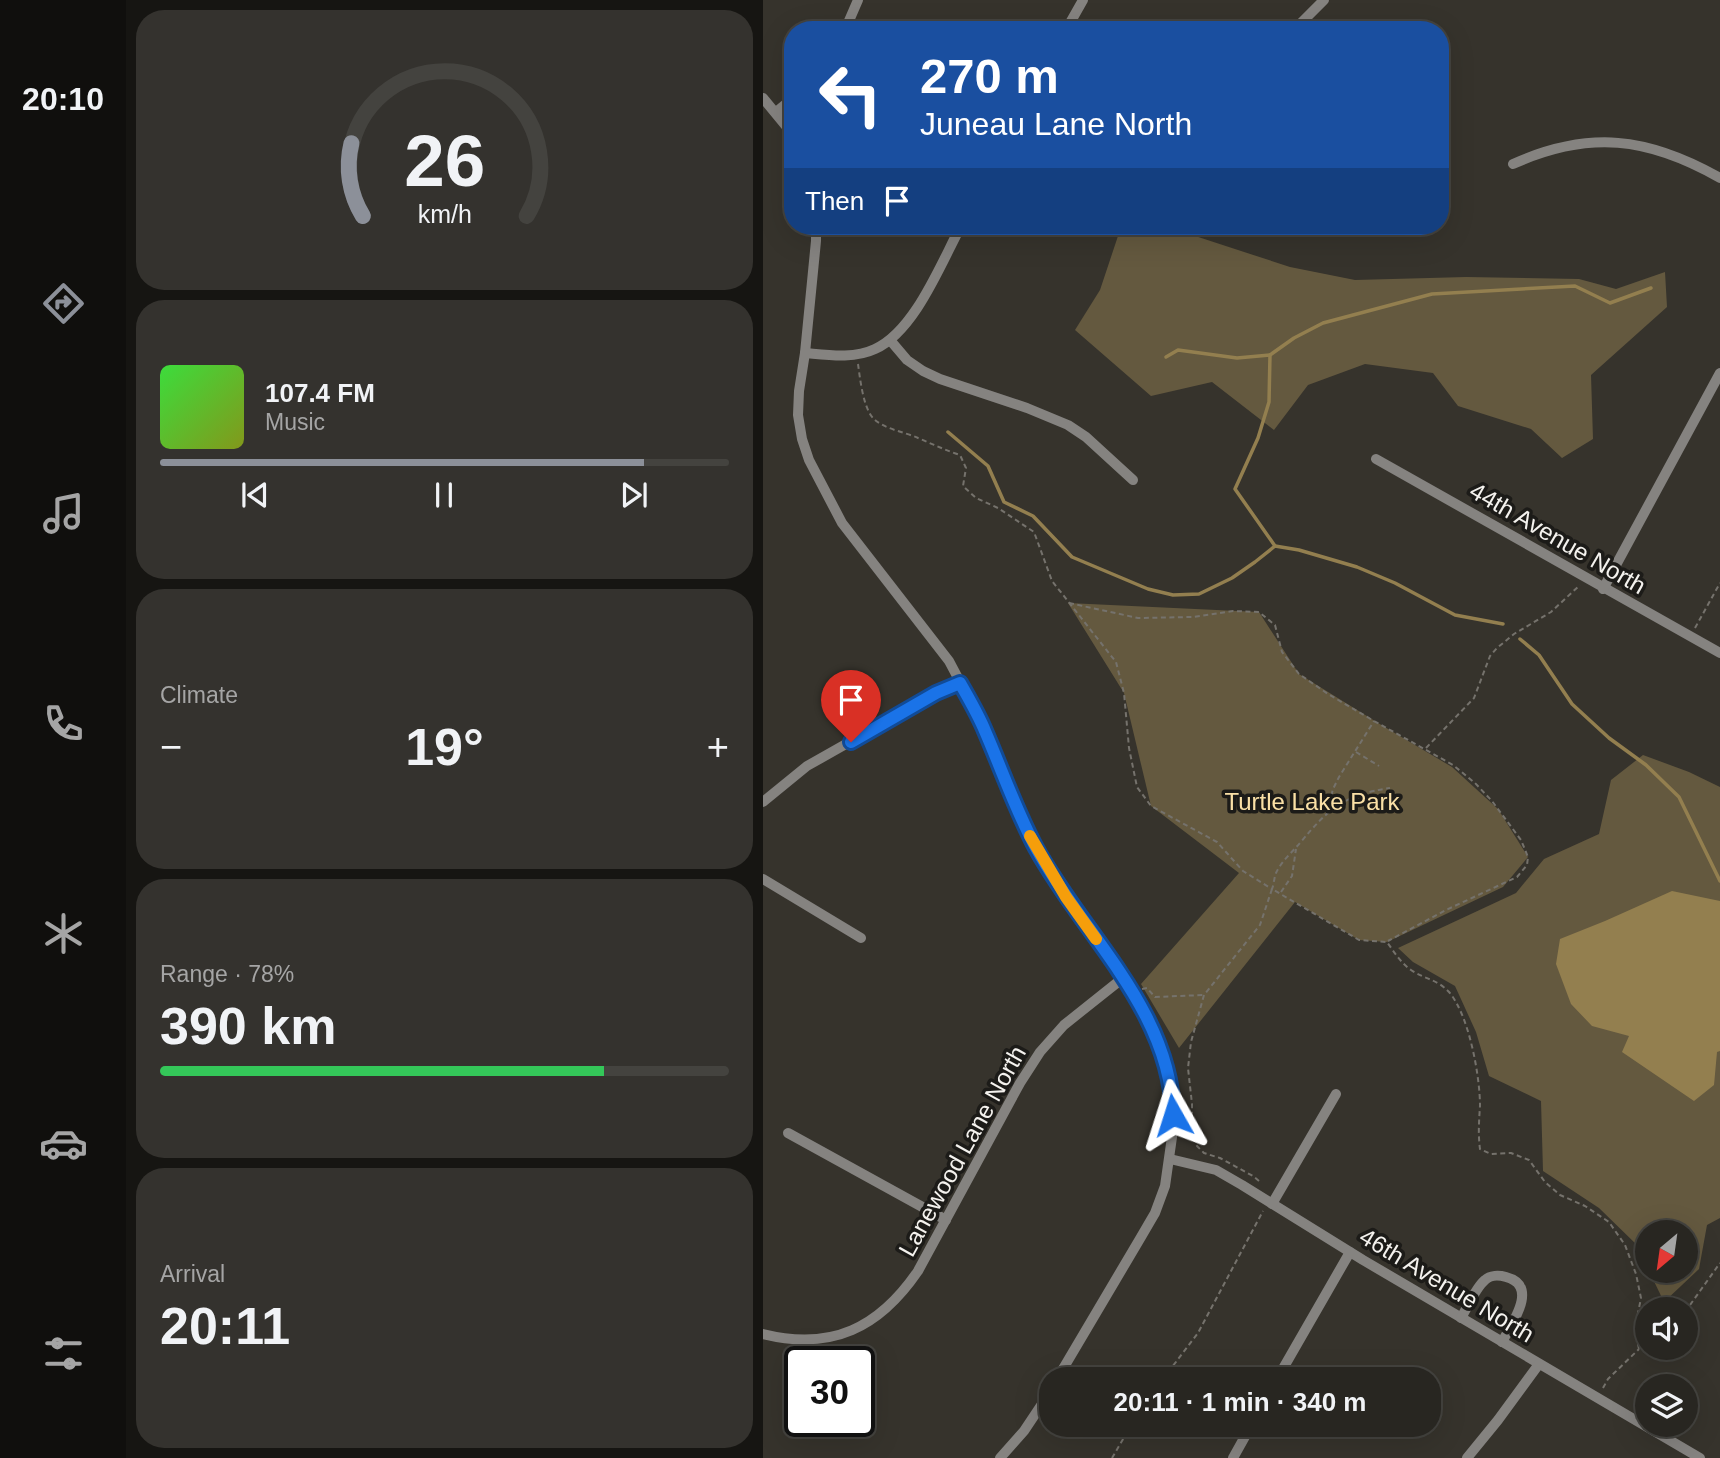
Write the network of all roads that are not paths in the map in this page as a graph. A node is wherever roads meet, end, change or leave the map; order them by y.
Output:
1 (858, 0) edge
2 (1083, 0) edge
3 (1324, 0) edge
4 (849, 21) edge
5 (1071, 21) edge
6 (1303, 21) edge
7 (763, 98) edge
8 (784, 105) edge
9 (776, 112) junction
10 (784, 124) edge
11 (1513, 164) dead end
12 (1720, 177) edge
13 (816, 235) edge
14 (956, 235) edge
15 (890, 340) junction
16 (805, 353) junction
17 (1720, 373) edge
18 (1376, 459) dead end
19 (1133, 480) dead end
20 (1604, 589) junction
21 (1720, 653) edge
22 (960, 683) junction
23 (763, 802) edge
24 (763, 878) edge
25 (861, 938) dead end
26 (1123, 978) junction
27 (1336, 1094) dead end
28 (787, 1133) dead end
29 (1170, 1159) junction
30 (1268, 1201) junction
31 (946, 1220) junction
32 (1350, 1252) junction
33 (1461, 1318) junction
34 (763, 1334) edge
35 (1502, 1342) junction
36 (1539, 1364) junction
37 (1065, 1367) edge
38 (1284, 1367) edge
39 (1039, 1408) edge
40 (1245, 1437) edge
41 (1684, 1454) edge
42 (1000, 1458) edge
43 (1233, 1458) edge
44 (1467, 1458) edge
45 (1700, 1458) edge

1 - 4 street
2 - 5 street
3 - 6 street
7 - 9 street
8 - 9 street
9 - 10 street
11 - 12 street
13 - 16 street
14 - 15 street
15 - 16 street
15 - 19 street
16 - 22 street
17 - 20 street
18 - 20 street, 44th Avenue North
20 - 21 street, 44th Avenue North
22 - 23 street
22 - 26 street
24 - 25 street
26 - 29 street
26 - 31 street, Lanewood Lane North
27 - 30 street
28 - 31 street
29 - 30 street, 46th Avenue North
29 - 37 street
30 - 32 street, 46th Avenue North
31 - 34 street, Lanewood Lane North
32 - 33 street, 46th Avenue North
32 - 38 street
33 - 35 street, 46th Avenue North
33 - 35 street
35 - 36 street, 46th Avenue North
36 - 41 street, 46th Avenue North
36 - 44 street
39 - 42 street
40 - 43 street
41 - 45 street, 46th Avenue North

